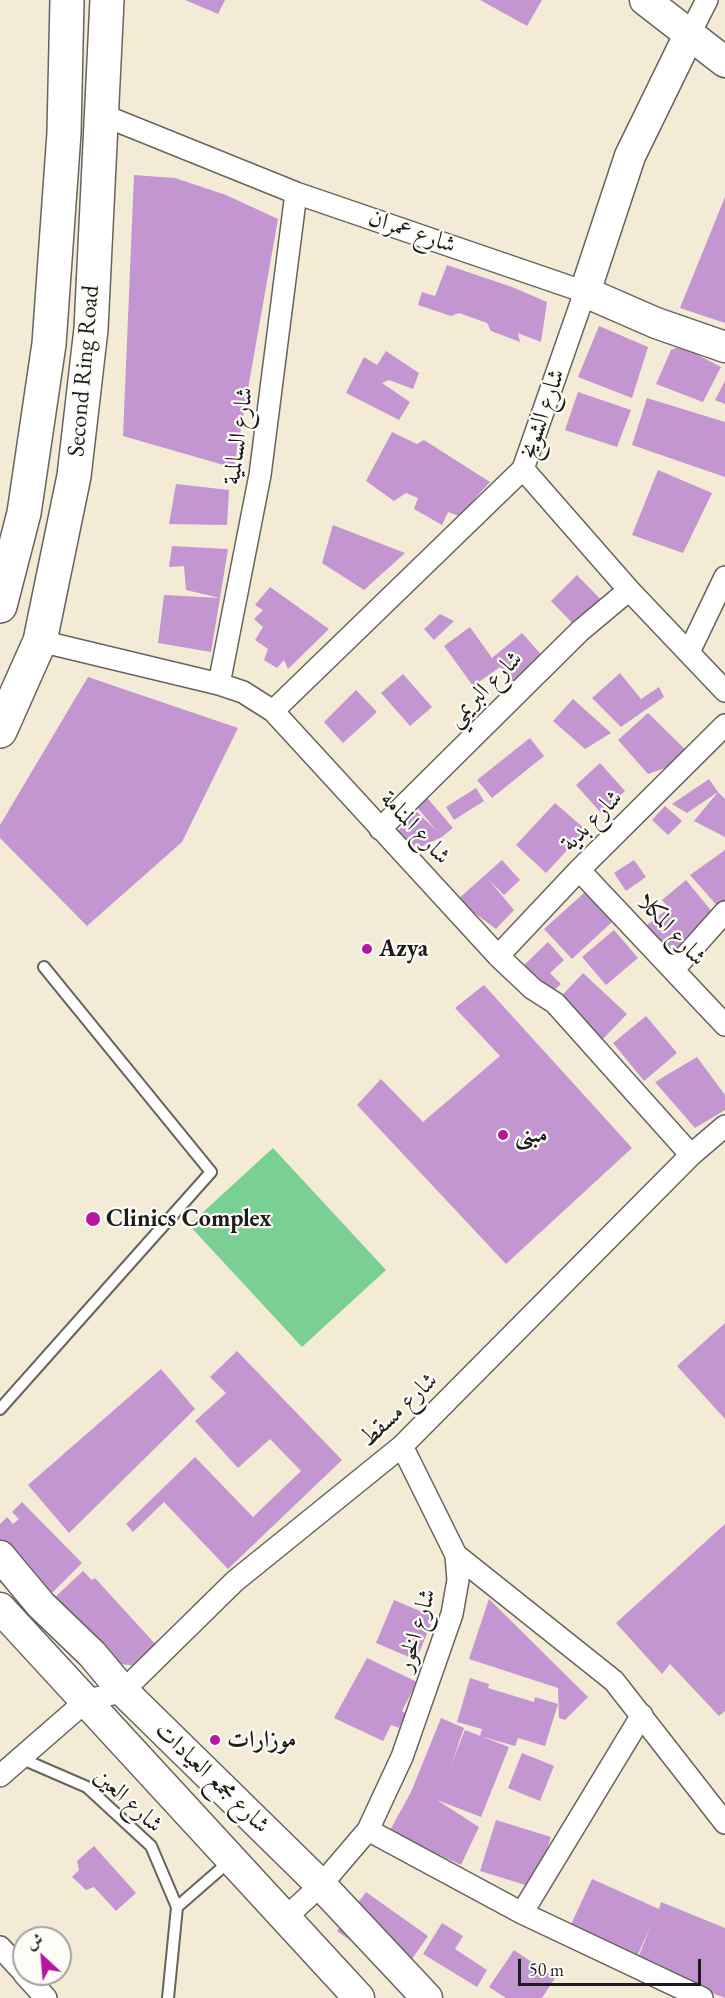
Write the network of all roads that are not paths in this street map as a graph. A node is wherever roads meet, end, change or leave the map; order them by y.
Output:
1 (67, 0) edge
2 (107, 0) edge
3 (645, 0) edge
4 (707, 0) edge
5 (688, 35) junction
6 (725, 62) edge
7 (100, 114) junction
8 (296, 193) junction
9 (585, 292) junction
10 (725, 347) edge
11 (523, 470) junction
12 (725, 577) edge
13 (629, 590) junction
14 (720, 598) edge
15 (0, 606) edge
16 (40, 641) junction
17 (689, 652) junction
18 (219, 684) junction
19 (725, 691) edge
20 (273, 711) junction
21 (725, 725) edge
22 (0, 731) edge
23 (380, 828) junction
24 (579, 870) junction
25 (725, 912) edge
26 (498, 956) junction
27 (44, 967) dead end
28 (674, 969) junction
29 (725, 1025) edge
30 (725, 1126) edge
31 (691, 1155) junction
32 (0, 1409) edge
33 (402, 1446) junction
34 (456, 1555) junction
35 (0, 1556) edge
36 (0, 1608) edge
37 (123, 1691) junction
38 (86, 1701) junction
39 (642, 1715) junction
40 (20, 1758) junction
41 (0, 1776) edge
42 (725, 1823) edge
43 (368, 1830) junction
44 (231, 1860) junction
45 (321, 1885) junction
46 (177, 1907) junction
47 (522, 1913) junction
48 (285, 1918) junction
49 (0, 1947) edge
50 (12, 1960) edge
51 (35, 1986) edge
52 (46, 1998) edge
53 (168, 1998) edge
54 (359, 1998) edge
55 (427, 1998) edge
56 (702, 1998) edge

1 - 15 main road, Second Ring Road
2 - 7 main road, Second Ring Road
3 - 5 main road
4 - 5 street
5 - 6 main road
5 - 9 main road, شارع الشويخ
7 - 8 street, شارع عمران
7 - 16 main road, Second Ring Road
8 - 9 street, شارع عمران
8 - 18 street, شارع السالمية
9 - 10 main road, شارع عمران
9 - 11 street, شارع الشويخ
11 - 13 street
11 - 20 street, شارع الشويخ
12 - 14 street
13 - 17 street
13 - 23 street, شارع البريمي
14 - 17 street
16 - 18 street, شارع المنامة
16 - 22 main road, Second Ring Road
17 - 19 street
18 - 20 street, شارع المنامة
20 - 23 street, شارع المنامة
21 - 24 street, شارع بدية
23 - 26 street, شارع المنامة
24 - 26 street, شارع بدية
24 - 28 street, شارع المكلا
25 - 28 street
26 - 31 street, شارع المنامة
27 - 32 lane
28 - 29 street, شارع المكلا
30 - 31 street, شارع مسقط
31 - 33 street, شارع مسقط
33 - 34 street, شارع الخور
33 - 37 street, شارع مسقط
34 - 39 street
34 - 43 street, شارع الخور
35 - 37 main road, شارع مجمع العيادات
36 - 38 main road, شارع مجمع العيادات
37 - 38 street, شارع مسقط
37 - 45 main road, شارع مجمع العيادات
38 - 40 street
38 - 44 main road, شارع مجمع العيادات
39 - 42 street
39 - 47 street
40 - 41 street
40 - 46 lane, شارع العين
43 - 45 street, شارع الخور
43 - 47 street
44 - 46 lane
44 - 48 main road, شارع مجمع العيادات
45 - 48 street, شارع الخور
45 - 55 main road, شارع مجمع العيادات
46 - 53 lane
47 - 56 street
48 - 54 main road, شارع مجمع العيادات
49 - 50 street
51 - 52 street

